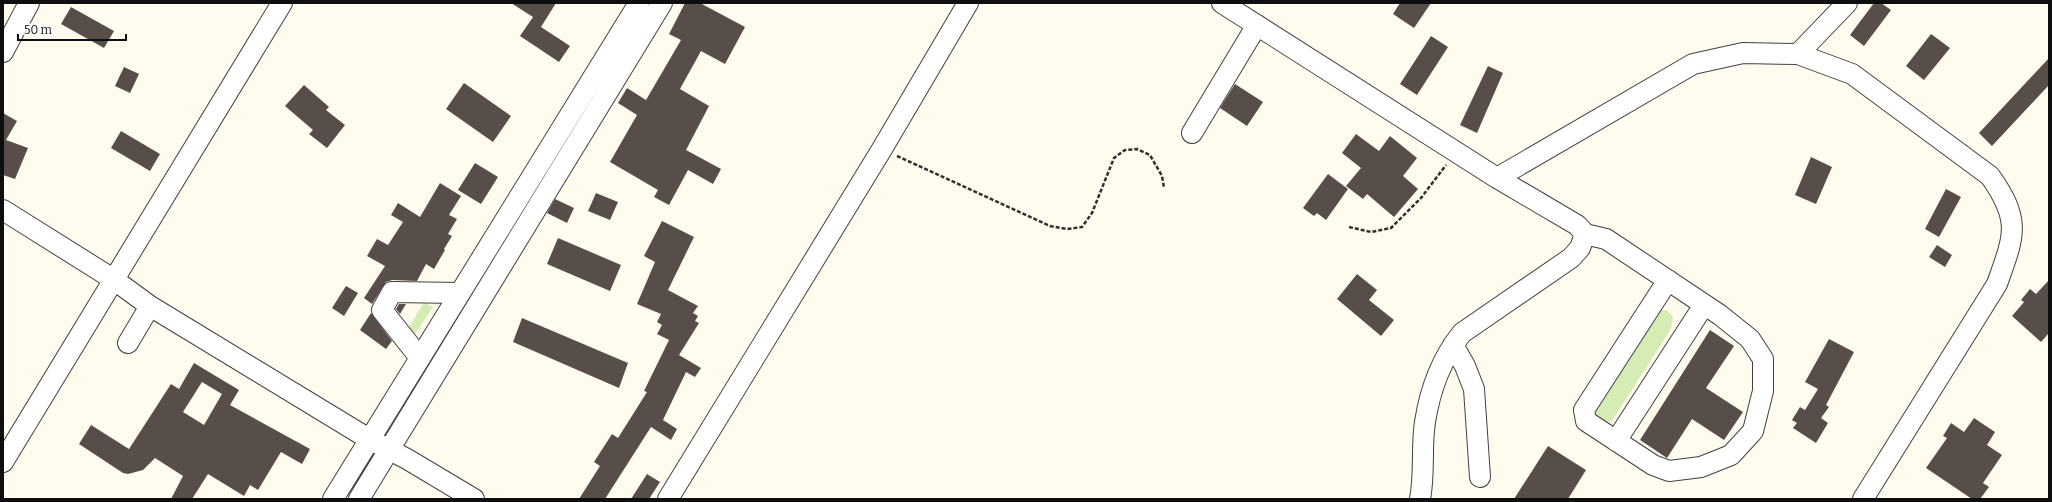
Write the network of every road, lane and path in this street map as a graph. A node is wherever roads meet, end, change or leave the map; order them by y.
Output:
1 (29, 3) edge
2 (282, 3) edge
3 (640, 3) edge
4 (662, 3) edge
5 (968, 3) edge
6 (1222, 3) edge
7 (1847, 3) edge
8 (1243, 9) edge
9 (1257, 25) junction
10 (3, 52) edge
11 (1798, 54) junction
12 (1192, 133) dead end
13 (882, 149) junction
14 (1456, 152) junction
15 (1497, 178) junction
16 (1164, 188) dead end
17 (3, 210) edge
18 (1349, 226) dead end
19 (1585, 234) junction
20 (113, 278) junction
21 (1668, 280) junction
22 (460, 293) junction
23 (1704, 305) junction
24 (150, 306) junction
25 (128, 343) dead end
26 (1453, 345) junction
27 (420, 358) junction
28 (369, 439) junction
29 (1616, 441) junction
30 (389, 450) junction
31 (3, 462) edge
32 (1480, 477) dead end
33 (333, 499) edge
34 (359, 499) edge
35 (474, 499) edge
36 (668, 499) edge
37 (1420, 499) edge
38 (1863, 499) edge

1 - 10 street
2 - 20 street
3 - 22 street
4 - 30 street
5 - 13 street
6 - 8 street
7 - 11 street
8 - 9 street
9 - 12 street
9 - 14 street
11 - 15 street
11 - 38 street
13 - 16 path
13 - 36 street
14 - 15 street
14 - 18 path
15 - 19 street
17 - 20 street
19 - 21 street
19 - 26 street
20 - 24 street
20 - 31 street
21 - 23 street
21 - 29 street
22 - 27 street
22 - 27 street
23 - 29 street
23 - 29 street
24 - 25 street
24 - 28 street
26 - 32 street
26 - 37 street
27 - 28 street
28 - 30 street
28 - 33 street
30 - 34 street
30 - 35 street

